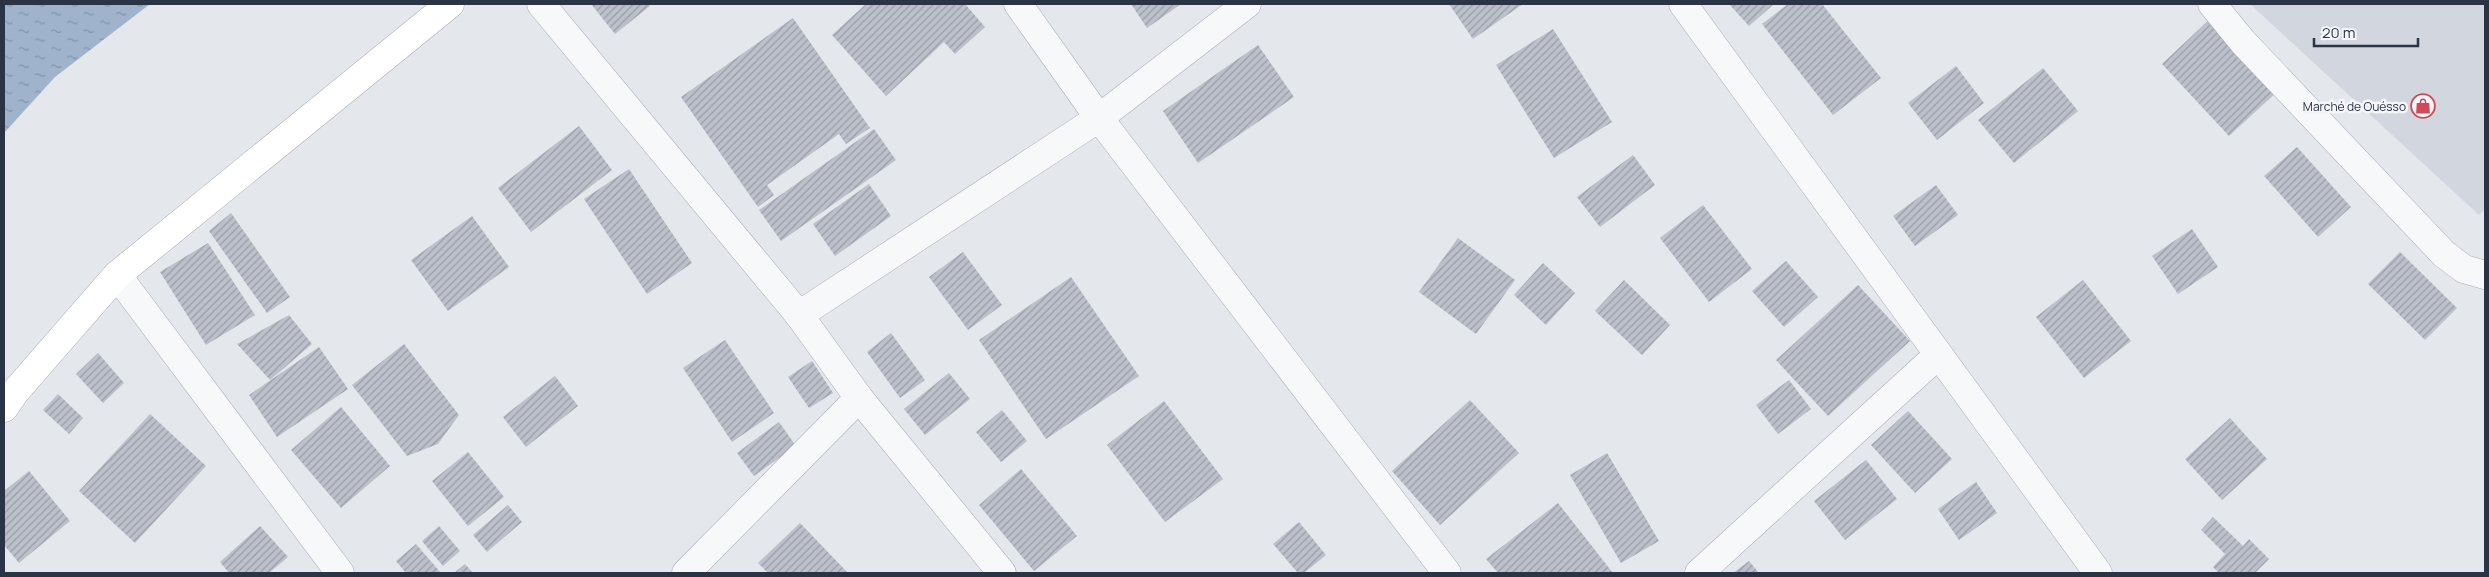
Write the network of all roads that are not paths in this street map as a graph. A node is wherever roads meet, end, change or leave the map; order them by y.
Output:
1 (450, 4) edge
2 (541, 4) edge
3 (1018, 4) edge
4 (1247, 4) edge
5 (1683, 4) edge
6 (2212, 4) edge
7 (1099, 118) junction
8 (117, 275) junction
9 (2485, 275) edge
10 (799, 315) junction
11 (1938, 355) junction
12 (859, 398) junction
13 (4, 408) edge
14 (340, 573) edge
15 (686, 573) edge
16 (1002, 573) edge
17 (1447, 573) edge
18 (1699, 573) edge
19 (2098, 573) edge

1 - 8 street
2 - 10 street
3 - 7 street
4 - 7 street
5 - 11 street
6 - 9 street
7 - 10 street
7 - 17 street
8 - 13 street
8 - 14 street
10 - 12 street
11 - 18 street
11 - 19 street
12 - 15 street
12 - 16 street

